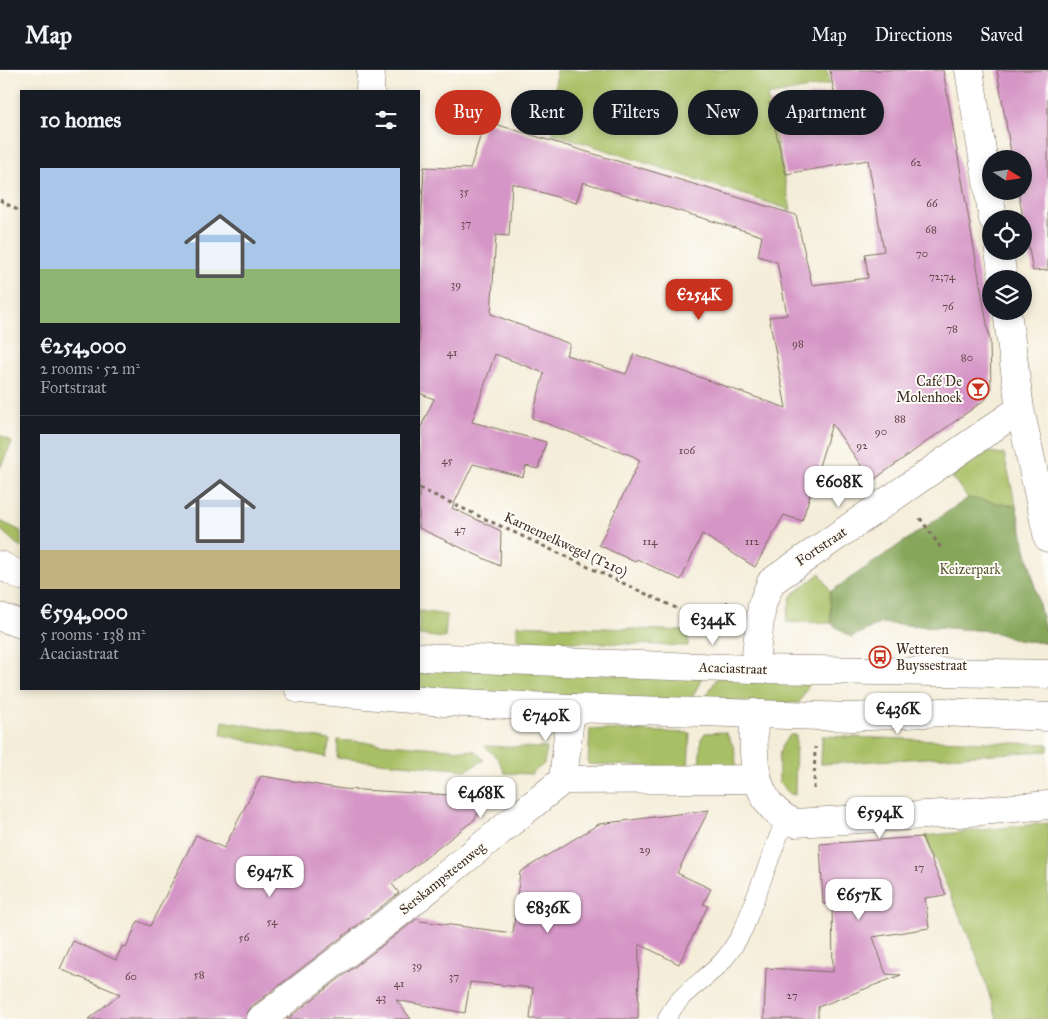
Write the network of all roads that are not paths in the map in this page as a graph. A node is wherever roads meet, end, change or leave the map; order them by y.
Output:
1 (371, 70) edge
2 (969, 70) edge
3 (370, 90) edge
4 (992, 210) edge
5 (1009, 320) edge
6 (1020, 409) junction
7 (1048, 538) edge
8 (0, 565) edge
9 (20, 575) edge
10 (0, 616) edge
11 (20, 624) edge
12 (420, 658) edge
13 (754, 669) junction
14 (1048, 674) edge
15 (310, 690) edge
16 (571, 708) junction
17 (754, 713) junction
18 (1048, 717) edge
19 (757, 779) junction
20 (563, 780) junction
21 (1048, 805) edge
22 (785, 819) junction
23 (261, 1019) edge
24 (667, 1019) edge

1 - 3 street
2 - 4 street
5 - 6 street
6 - 7 street
6 - 13 street, Fortstraat
8 - 9 street
10 - 11 street
12 - 13 street, Acaciastraat
13 - 14 street, Acaciastraat
15 - 16 street
16 - 17 street
16 - 20 street
17 - 18 street
17 - 19 street
19 - 20 street
19 - 22 street
20 - 23 street, Serskampsteenweg
21 - 22 street
22 - 24 lane

